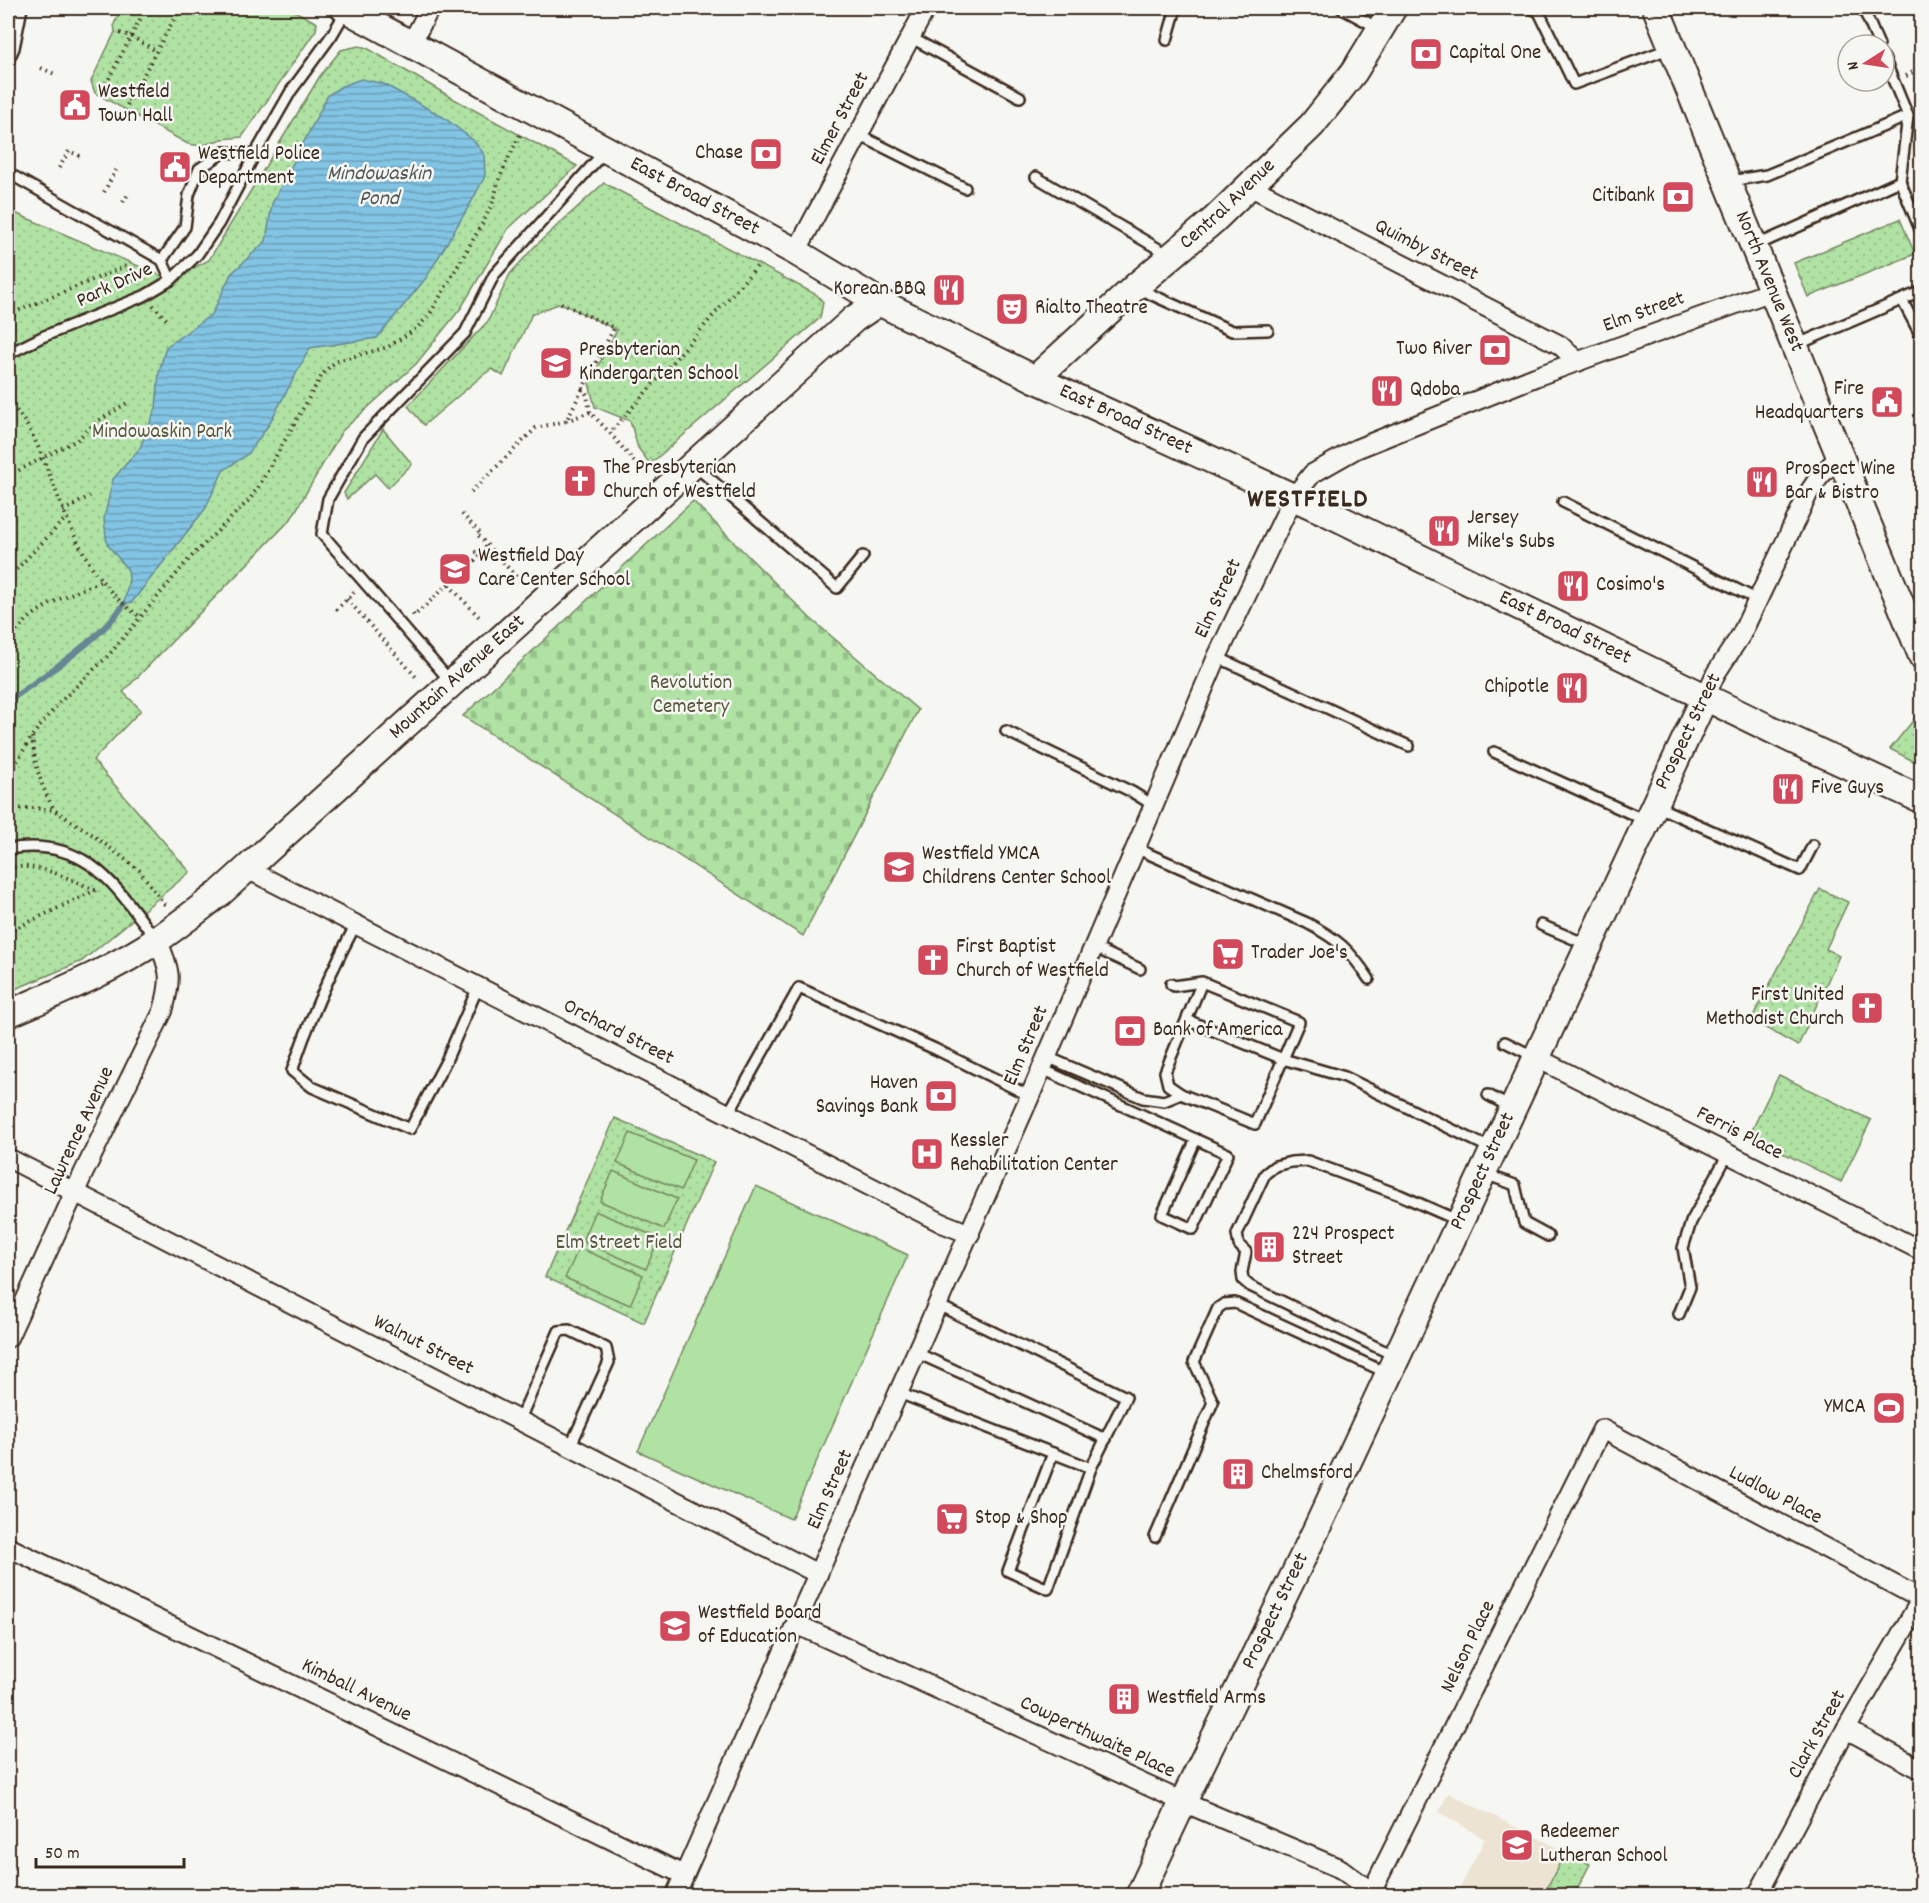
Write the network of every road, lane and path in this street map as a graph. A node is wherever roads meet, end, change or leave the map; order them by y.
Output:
1 (22, 8) edge
2 (146, 8) edge
3 (180, 8) edge
4 (345, 8) edge
5 (430, 8) edge
6 (926, 8) edge
7 (1176, 8) edge
8 (1341, 8) edge
9 (1531, 8) edge
10 (1656, 8) edge
11 (1863, 8) edge
12 (1386, 18) edge
13 (120, 33) dead end
14 (1874, 33) edge
15 (131, 36) junction
16 (910, 37) junction
17 (1167, 40) dead end
18 (411, 44) junction
19 (1672, 48) junction
20 (156, 51) junction
21 (8, 61) edge
22 (41, 68) dead end
23 (1920, 68) dead end
24 (57, 75) dead end
25 (1910, 84) dead end
26 (105, 86) junction
27 (1896, 87) edge
28 (97, 88) dead end
29 (1020, 97) dead end
30 (1908, 116) junction
31 (520, 135) dead end
32 (859, 135) junction
33 (607, 149) junction
34 (255, 154) junction
35 (80, 156) dead end
36 (59, 168) dead end
37 (116, 170) dead end
38 (8, 173) edge
39 (1036, 177) dead end
40 (1728, 181) junction
41 (1900, 181) junction
42 (1249, 186) junction
43 (965, 188) dead end
44 (104, 192) dead end
45 (129, 192) dead end
46 (123, 202) dead end
47 (1922, 234) edge
48 (1755, 246) junction
49 (796, 252) junction
50 (1171, 256) junction
51 (162, 260) junction
52 (758, 265) dead end
53 (171, 280) junction
54 (1135, 287) junction
55 (1772, 291) junction
56 (1922, 291) edge
57 (144, 296) junction
58 (1902, 300) junction
59 (879, 302) junction
60 (561, 303) dead end
61 (8, 315) edge
62 (169, 322) dead end
63 (1268, 330) dead end
64 (1922, 338) edge
65 (1794, 346) junction
66 (8, 354) edge
67 (1578, 362) junction
68 (1035, 379) junction
69 (583, 388) junction
70 (8, 402) edge
71 (127, 403) dead end
72 (590, 412) junction
73 (566, 421) junction
74 (610, 433) junction
75 (1840, 456) junction
76 (43, 458) junction
77 (694, 465) junction
78 (642, 471) dead end
79 (8, 476) edge
80 (471, 492) dead end
81 (90, 496) dead end
82 (1293, 498) junction
83 (1563, 502) dead end
84 (63, 511) junction
85 (462, 514) dead end
86 (66, 518) junction
87 (486, 545) junction
88 (485, 551) junction
89 (474, 552) dead end
90 (863, 556) dead end
91 (8, 578) edge
92 (101, 581) junction
93 (364, 582) junction
94 (520, 582) dead end
95 (449, 585) junction
96 (347, 599) junction
97 (1758, 600) junction
98 (405, 607) dead end
99 (336, 610) dead end
100 (141, 617) junction
101 (480, 618) dead end
102 (8, 639) edge
103 (1919, 644) edge
104 (1217, 657) junction
105 (416, 677) dead end
106 (452, 684) junction
107 (1705, 697) junction
108 (1006, 731) dead end
109 (32, 736) junction
110 (1409, 746) dead end
111 (1494, 752) dead end
112 (8, 777) edge
113 (1922, 800) edge
114 (1153, 805) junction
115 (8, 809) edge
116 (54, 810) junction
117 (1651, 813) junction
118 (1813, 845) dead end
119 (1135, 848) junction
120 (8, 849) edge
121 (8, 868) edge
122 (247, 869) junction
123 (165, 905) dead end
124 (356, 924) junction
125 (1541, 925) dead end
126 (8, 932) edge
127 (157, 940) junction
128 (1588, 945) junction
129 (1093, 946) junction
130 (1140, 969) dead end
131 (1369, 979) dead end
132 (1202, 982) junction
133 (1171, 984) dead end
134 (478, 987) junction
135 (8, 1014) edge
136 (1187, 1020) junction
137 (1505, 1042) dead end
138 (1537, 1058) junction
139 (1283, 1059) junction
140 (1044, 1063) junction
141 (1181, 1094) junction
142 (1488, 1095) dead end
143 (1030, 1096) junction
144 (1513, 1109) junction
145 (728, 1114) junction
146 (1197, 1139) junction
147 (1494, 1150) junction
148 (1728, 1154) junction
149 (8, 1158) edge
150 (1483, 1173) junction
151 (75, 1193) junction
152 (1461, 1221) junction
153 (970, 1234) junction
154 (1548, 1236) dead end
155 (1922, 1251) edge
156 (938, 1305) junction
157 (1679, 1314) dead end
158 (8, 1338) edge
159 (917, 1353) junction
160 (1393, 1366) junction
161 (899, 1393) junction
162 (519, 1420) junction
163 (1609, 1433) joint
164 (1106, 1439) junction
165 (570, 1447) junction
166 (1053, 1453) junction
167 (1091, 1468) junction
168 (1155, 1537) dead end
169 (8, 1547) edge
170 (818, 1574) junction
171 (1921, 1598) edge
172 (796, 1624) junction
173 (1846, 1729) junction
174 (1922, 1770) edge
175 (1183, 1802) junction
176 (684, 1875) junction
177 (1375, 1894) edge
178 (675, 1896) edge
179 (1139, 1896) edge
180 (1757, 1896) edge

1 - 21 lane
2 - 15 path
3 - 20 path
4 - 18 street, East Broad Street
4 - 34 lane, Park Drive
5 - 18 street
6 - 16 street, Elmer Street
7 - 17 lane
8 - 12 lane
9 - 19 lane
10 - 19 street, North Avenue West
11 - 14 lane
12 - 42 street, Central Avenue
13 - 15 path
15 - 20 path
15 - 26 path
16 - 29 lane
16 - 32 street, Elmer Street
18 - 33 street, East Broad Street
19 - 40 street, North Avenue West
20 - 26 path
22 - 24 path
23 - 25 path
26 - 28 path
27 - 30 lane
30 - 40 lane
30 - 41 lane
31 - 100 path
32 - 43 lane
32 - 49 street, Elmer Street
33 - 49 street, East Broad Street
33 - 93 lane
34 - 51 lane
34 - 53 lane, Park Drive
35 - 36 path
37 - 44 path
38 - 51 lane
39 - 50 lane
40 - 48 street, North Avenue West
41 - 47 lane
41 - 48 lane
42 - 50 street, Central Avenue
42 - 67 street, Quimby Street
45 - 46 path
48 - 55 street, North Avenue West
49 - 59 street, East Broad Street
50 - 54 street, Central Avenue
51 - 53 lane
52 - 74 path
53 - 57 lane, Park Drive
54 - 63 lane
54 - 68 street, Central Avenue
55 - 65 street, North Avenue West
55 - 67 street, Elm Street
56 - 58 lane
57 - 61 path
57 - 62 path
57 - 66 lane, Park Drive
58 - 64 lane
58 - 65 lane
59 - 68 street, East Broad Street
59 - 77 street, Mountain Avenue East
60 - 69 path
65 - 75 street, North Avenue West
67 - 82 street, Elm Street
68 - 82 street, East Broad Street
69 - 72 path
69 - 73 path
70 - 76 path
71 - 76 path
72 - 73 path
72 - 74 path
73 - 80 path
74 - 78 path
75 - 97 street, Prospect Street
75 - 103 street, North Avenue West
76 - 79 path
76 - 84 path
77 - 90 lane
77 - 106 street, Mountain Avenue East
81 - 84 path
82 - 104 street, Elm Street
82 - 107 street, East Broad Street
83 - 97 lane
84 - 86 path
85 - 87 path
86 - 91 path
86 - 92 path
87 - 88 path
87 - 94 path
88 - 89 path
88 - 95 path
92 - 100 path
92 - 102 path
93 - 96 path
93 - 106 lane
95 - 98 path
95 - 101 path
96 - 99 path
96 - 105 path
97 - 107 street, Prospect Street
100 - 109 path
104 - 110 lane
104 - 114 street, Elm Street
106 - 122 street, Mountain Avenue East
107 - 113 street, East Broad Street
107 - 117 street, Prospect Street
108 - 114 lane
109 - 112 path
109 - 116 path
111 - 117 lane
114 - 119 street, Elm Street
115 - 116 path
116 - 123 path
117 - 118 lane
117 - 128 street, Prospect Street
119 - 129 street, Elm Street
119 - 131 lane
120 - 127 lane
121 - 126 path
122 - 124 street, Orchard Street
122 - 127 street, Mountain Avenue East
124 - 134 street, Orchard Street
124 - 134 lane
125 - 128 lane
127 - 135 street, Mountain Avenue East
127 - 151 street, Lawrence Avenue
128 - 138 street, Prospect Street
129 - 130 lane
129 - 140 street, Elm Street
132 - 133 lane
132 - 136 lane
132 - 139 lane
134 - 145 street, Orchard Street
136 - 139 lane
136 - 141 lane
137 - 138 lane
138 - 144 street, Prospect Street
138 - 148 street, Ferris Place
139 - 141 lane
139 - 147 lane
140 - 141 lane
140 - 143 street, Elm Street
140 - 146 lane
142 - 144 lane
143 - 145 lane
143 - 153 street, Elm Street
144 - 147 street, Prospect Street
145 - 153 street, Orchard Street
146 - 146 lane
147 - 150 street, Prospect Street
148 - 155 street, Ferris Place
148 - 157 lane
149 - 151 street, Walnut Street
150 - 152 street, Prospect Street
150 - 154 lane
151 - 158 street, Lawrence Avenue
151 - 162 street, Walnut Street
152 - 160 street, Prospect Street
152 - 160 lane
153 - 156 street, Elm Street
156 - 159 street, Elm Street
156 - 164 lane
159 - 161 street, Elm Street
159 - 164 lane
160 - 168 lane
160 - 175 street, Prospect Street
161 - 166 lane
161 - 170 street, Elm Street
162 - 165 street, Walnut Street
162 - 165 lane
163 - 171 street, Ludlow Place
163 - 177 street, Nelson Place
164 - 167 lane
165 - 170 street, Walnut Street
166 - 167 lane
166 - 167 lane
169 - 176 street, Kimball Avenue
170 - 172 street, Elm Street
171 - 173 street, Clark Street
172 - 175 street, Cowperthwaite Place
172 - 176 street, Elm Street
173 - 174 street
173 - 180 street, Clark Street
175 - 177 street, Cowperthwaite Place
175 - 179 street, Prospect Street
176 - 178 street, Elm Street

